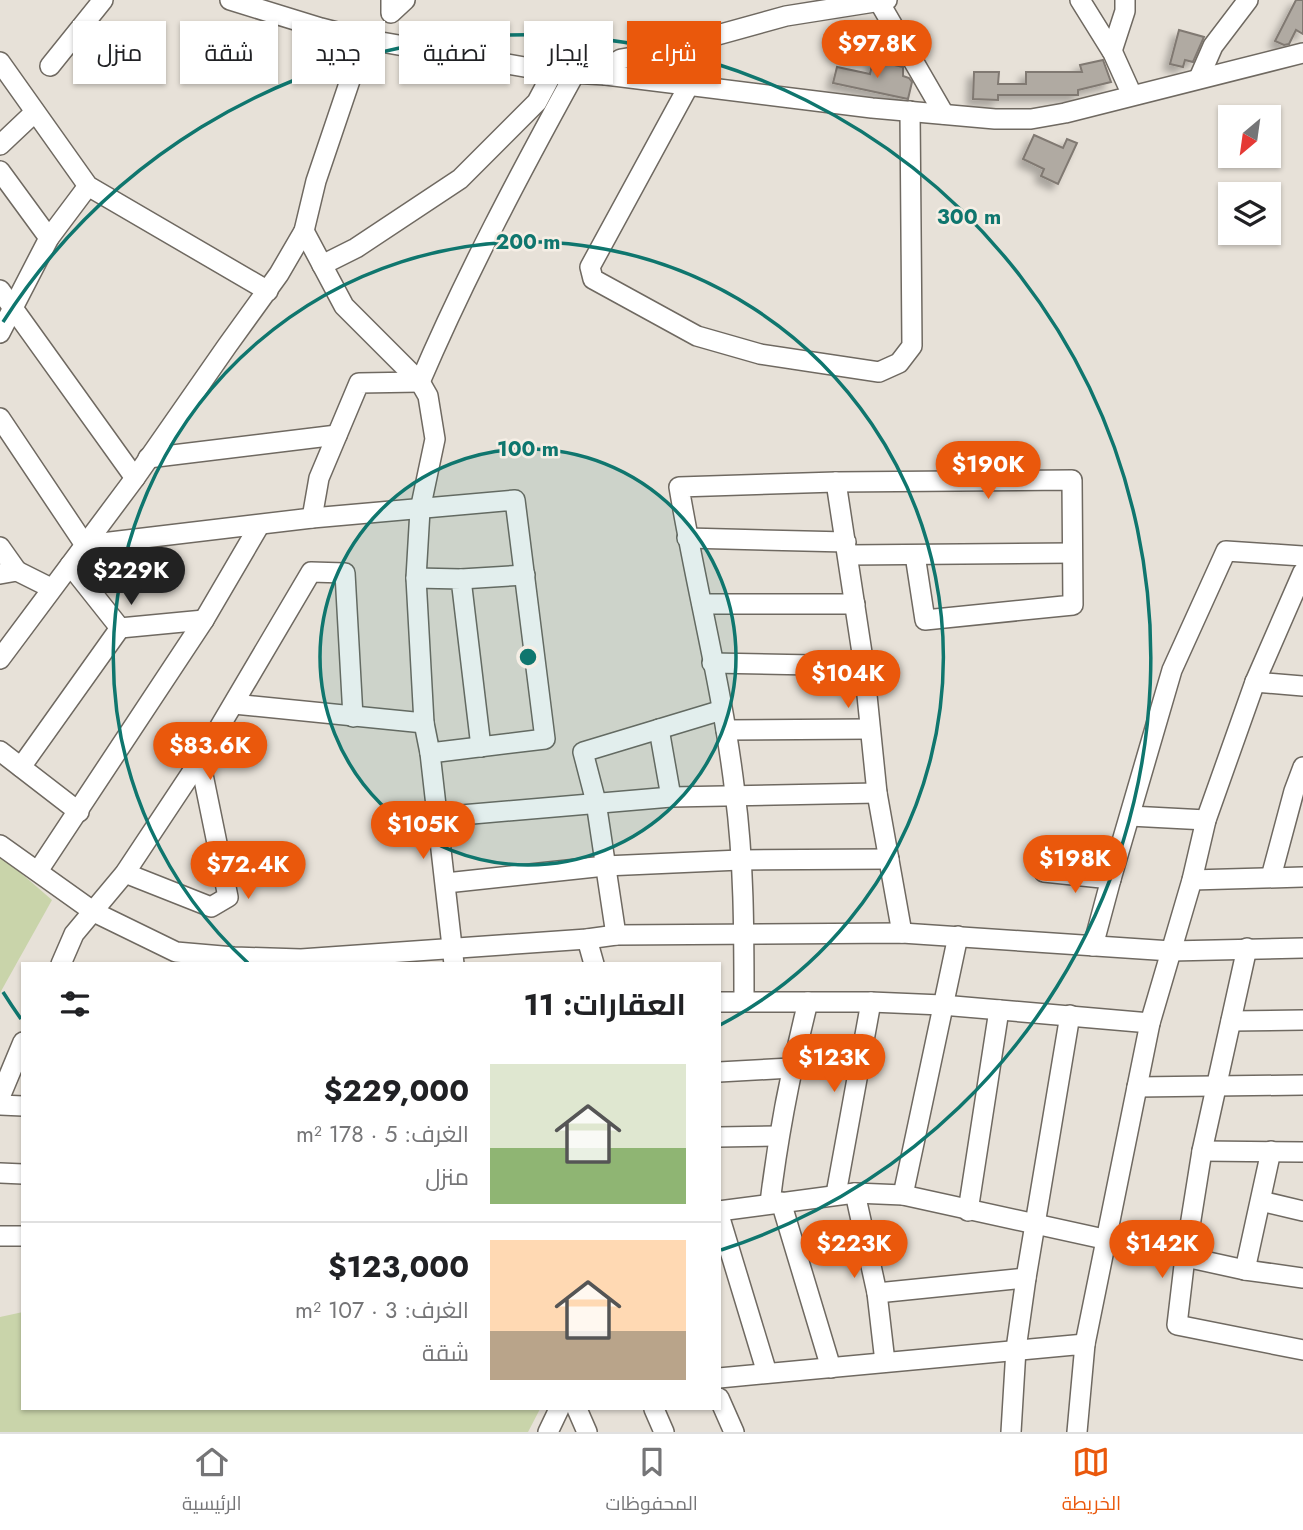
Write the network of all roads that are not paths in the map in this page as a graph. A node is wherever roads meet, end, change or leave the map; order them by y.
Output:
1 (103, 0) edge
2 (230, 0) edge
3 (1080, 0) edge
4 (1125, 0) edge
5 (1248, 0) edge
6 (882, 1) edge
7 (396, 4) edge
8 (264, 5) edge
9 (311, 21) edge
10 (387, 43) joint
11 (1112, 51) junction
12 (1303, 53) edge
13 (0, 62) edge
14 (613, 64) edge
15 (50, 66) dead end
16 (524, 67) edge
17 (613, 76) edge
18 (1199, 78) junction
19 (349, 84) edge
20 (547, 84) edge
21 (569, 84) edge
22 (688, 87) junction
23 (1132, 95) junction
24 (910, 111) junction
25 (35, 112) junction
26 (944, 114) junction
27 (0, 145) edge
28 (0, 171) edge
29 (88, 186) junction
30 (304, 231) junction
31 (49, 238) junction
32 (322, 265) junction
33 (0, 290) edge
34 (268, 291) junction
35 (12, 309) junction
36 (0, 333) edge
37 (420, 382) junction
38 (0, 418) edge
39 (337, 435) junction
40 (148, 458) junction
41 (135, 478) junction
42 (836, 482) junction
43 (419, 510) junction
44 (312, 518) junction
45 (259, 526) junction
46 (687, 538) junction
47 (85, 545) junction
48 (0, 547) edge
49 (848, 549) junction
50 (1072, 552) junction
51 (915, 555) junction
52 (1303, 556) edge
53 (70, 565) junction
54 (8, 572) edge
55 (1303, 572) edge
56 (525, 575) junction
57 (416, 578) junction
58 (461, 579) junction
59 (51, 588) junction
60 (702, 604) junction
61 (855, 604) junction
62 (204, 620) junction
63 (120, 628) junction
64 (0, 659) edge
65 (712, 663) junction
66 (864, 666) junction
67 (1255, 682) junction
68 (1303, 686) edge
69 (234, 704) junction
70 (722, 710) junction
71 (353, 717) junction
72 (424, 723) junction
73 (659, 729) junction
74 (870, 729) junction
75 (726, 730) junction
76 (481, 747) junction
77 (0, 751) edge
78 (430, 753) junction
79 (200, 760) junction
80 (21, 767) junction
81 (1303, 767) edge
82 (877, 793) junction
83 (736, 794) junction
84 (671, 797) junction
85 (596, 802) junction
86 (79, 812) junction
87 (1130, 816) junction
88 (438, 817) junction
89 (1206, 820) junction
90 (0, 845) edge
91 (889, 859) junction
92 (740, 860) junction
93 (605, 866) junction
94 (38, 871) junction
95 (1044, 872) dead end
96 (125, 873) junction
97 (1271, 877) junction
98 (1303, 877) edge
99 (1111, 879) junction
100 (1192, 880) junction
101 (446, 883) junction
102 (94, 912) junction
103 (744, 933) junction
104 (902, 933) junction
105 (616, 935) junction
106 (958, 936) junction
107 (587, 939) junction
108 (1093, 946) junction
109 (1247, 948) junction
110 (1303, 948) edge
111 (1171, 951) junction
112 (452, 957) edge
113 (379, 958) edge
114 (235, 961) edge
115 (64, 962) edge
116 (302, 962) edge
117 (593, 962) edge
118 (744, 1001) junction
119 (721, 1002) edge
120 (808, 1002) junction
121 (871, 1002) junction
122 (942, 1005) junction
123 (999, 1010) junction
124 (1070, 1015) junction
125 (1303, 1020) edge
126 (1231, 1021) junction
127 (1150, 1023) junction
128 (21, 1047) edge
129 (791, 1068) junction
130 (721, 1072) edge
131 (1303, 1085) edge
132 (1216, 1086) junction
133 (1137, 1087) junction
134 (0, 1097) edge
135 (0, 1105) edge
136 (21, 1106) edge
137 (778, 1136) junction
138 (721, 1137) edge
139 (1202, 1151) junction
140 (1271, 1151) junction
141 (1303, 1152) edge
142 (0, 1173) edge
143 (21, 1174) edge
144 (846, 1193) junction
145 (903, 1195) junction
146 (1261, 1201) junction
147 (775, 1203) junction
148 (968, 1211) junction
149 (1303, 1211) edge
150 (721, 1213) edge
151 (721, 1220) edge
152 (1034, 1224) junction
153 (0, 1236) edge
154 (21, 1236) edge
155 (1106, 1240) junction
156 (1185, 1256) junction
157 (1245, 1270) junction
158 (1303, 1278) edge
159 (1026, 1279) junction
160 (877, 1293) junction
161 (1085, 1344) junction
162 (1016, 1349) junction
163 (1303, 1350) edge
164 (885, 1362) junction
165 (831, 1368) junction
166 (766, 1373) junction
167 (721, 1378) edge
168 (721, 1403) edge
169 (559, 1410) edge
170 (577, 1410) edge
171 (654, 1410) edge
172 (548, 1432) edge
173 (587, 1432) edge
174 (664, 1432) edge
175 (734, 1432) edge
176 (1012, 1432) edge
177 (1077, 1432) edge

1 - 15 street
2 - 8 street
3 - 11 street
4 - 11 street
5 - 18 street
6 - 14 street
6 - 26 street
7 - 10 street
8 - 9 street
10 - 16 street
11 - 23 street
12 - 18 street
13 - 25 street
17 - 22 street
18 - 23 street
19 - 30 street
20 - 32 street
21 - 37 street
22 - 24 street
22 - 24 street
23 - 26 street
24 - 26 street
25 - 27 street
25 - 29 street
28 - 31 street
29 - 31 street
29 - 34 street
30 - 32 street
30 - 34 street
31 - 35 street
32 - 37 street
33 - 35 street
34 - 40 street
35 - 36 street
35 - 41 street
37 - 39 street
37 - 43 street
38 - 47 street
39 - 40 street
39 - 44 street
40 - 41 street
41 - 47 street
42 - 46 street
42 - 49 street
42 - 50 street
43 - 44 street
43 - 56 street
43 - 57 street
44 - 45 street
45 - 47 street
45 - 62 street
46 - 49 street
46 - 60 street
47 - 53 street
48 - 54 street
49 - 51 street
49 - 61 street
50 - 51 street
50 - 51 street
52 - 87 street
53 - 59 street
53 - 63 street
54 - 59 street
55 - 67 street
56 - 58 street
56 - 76 street
57 - 58 street
57 - 72 street
58 - 76 street
59 - 64 street
60 - 61 street
60 - 65 street
61 - 66 street
62 - 63 street
62 - 86 street
63 - 80 street
65 - 66 street
65 - 70 street
66 - 74 street
67 - 68 street
67 - 89 street
69 - 71 street
69 - 71 street
69 - 79 street
70 - 73 street
70 - 75 street
71 - 72 street
72 - 78 street
73 - 84 street
73 - 85 street
74 - 75 street
74 - 82 street
75 - 83 street
76 - 78 street
77 - 80 street
78 - 88 street
79 - 96 street
79 - 96 street
80 - 86 street
81 - 97 street
82 - 83 street
82 - 91 street
83 - 84 street
83 - 92 street
84 - 85 street
85 - 88 street
85 - 93 street
86 - 94 street
87 - 89 street
87 - 99 street
88 - 101 street
89 - 100 street
90 - 94 street
91 - 92 street
91 - 104 street
92 - 93 street
92 - 103 street
93 - 101 street
93 - 105 street
94 - 102 street
95 - 99 street
96 - 102 street
97 - 98 street
97 - 100 street
99 - 108 street
100 - 111 street
101 - 112 street
102 - 114 street
102 - 115 street
103 - 104 street
103 - 105 street
103 - 118 street
104 - 106 street
105 - 107 street
106 - 108 street
106 - 122 street
107 - 112 street
107 - 117 street
108 - 111 street
109 - 110 street
109 - 111 street
109 - 126 street
111 - 127 street
112 - 113 street
113 - 116 street
114 - 116 street
118 - 119 street
118 - 120 street
120 - 121 street
120 - 129 street
121 - 122 street
121 - 144 street
122 - 123 street
122 - 145 street
123 - 124 street
123 - 148 street
124 - 127 street
124 - 152 street
125 - 126 street
126 - 132 street
127 - 133 street
128 - 134 street
129 - 130 street
129 - 137 street
131 - 132 street
132 - 133 street
132 - 139 street
133 - 155 street
135 - 136 street
137 - 138 street
137 - 147 street
139 - 140 street
139 - 156 street
140 - 141 street
140 - 146 street
142 - 143 street
144 - 145 street
144 - 147 street
144 - 160 street
145 - 148 street
146 - 149 street
146 - 157 street
147 - 150 street
147 - 165 street
148 - 152 street
151 - 166 street
152 - 155 street
152 - 159 street
153 - 154 street
155 - 156 street
155 - 161 street
156 - 157 street
156 - 163 street
157 - 158 street
159 - 160 street
159 - 162 street
160 - 164 street
161 - 162 street
161 - 177 street
162 - 164 street
162 - 176 street
164 - 165 street
165 - 166 street
166 - 167 street
168 - 175 street
169 - 172 street
170 - 173 street
171 - 174 street

